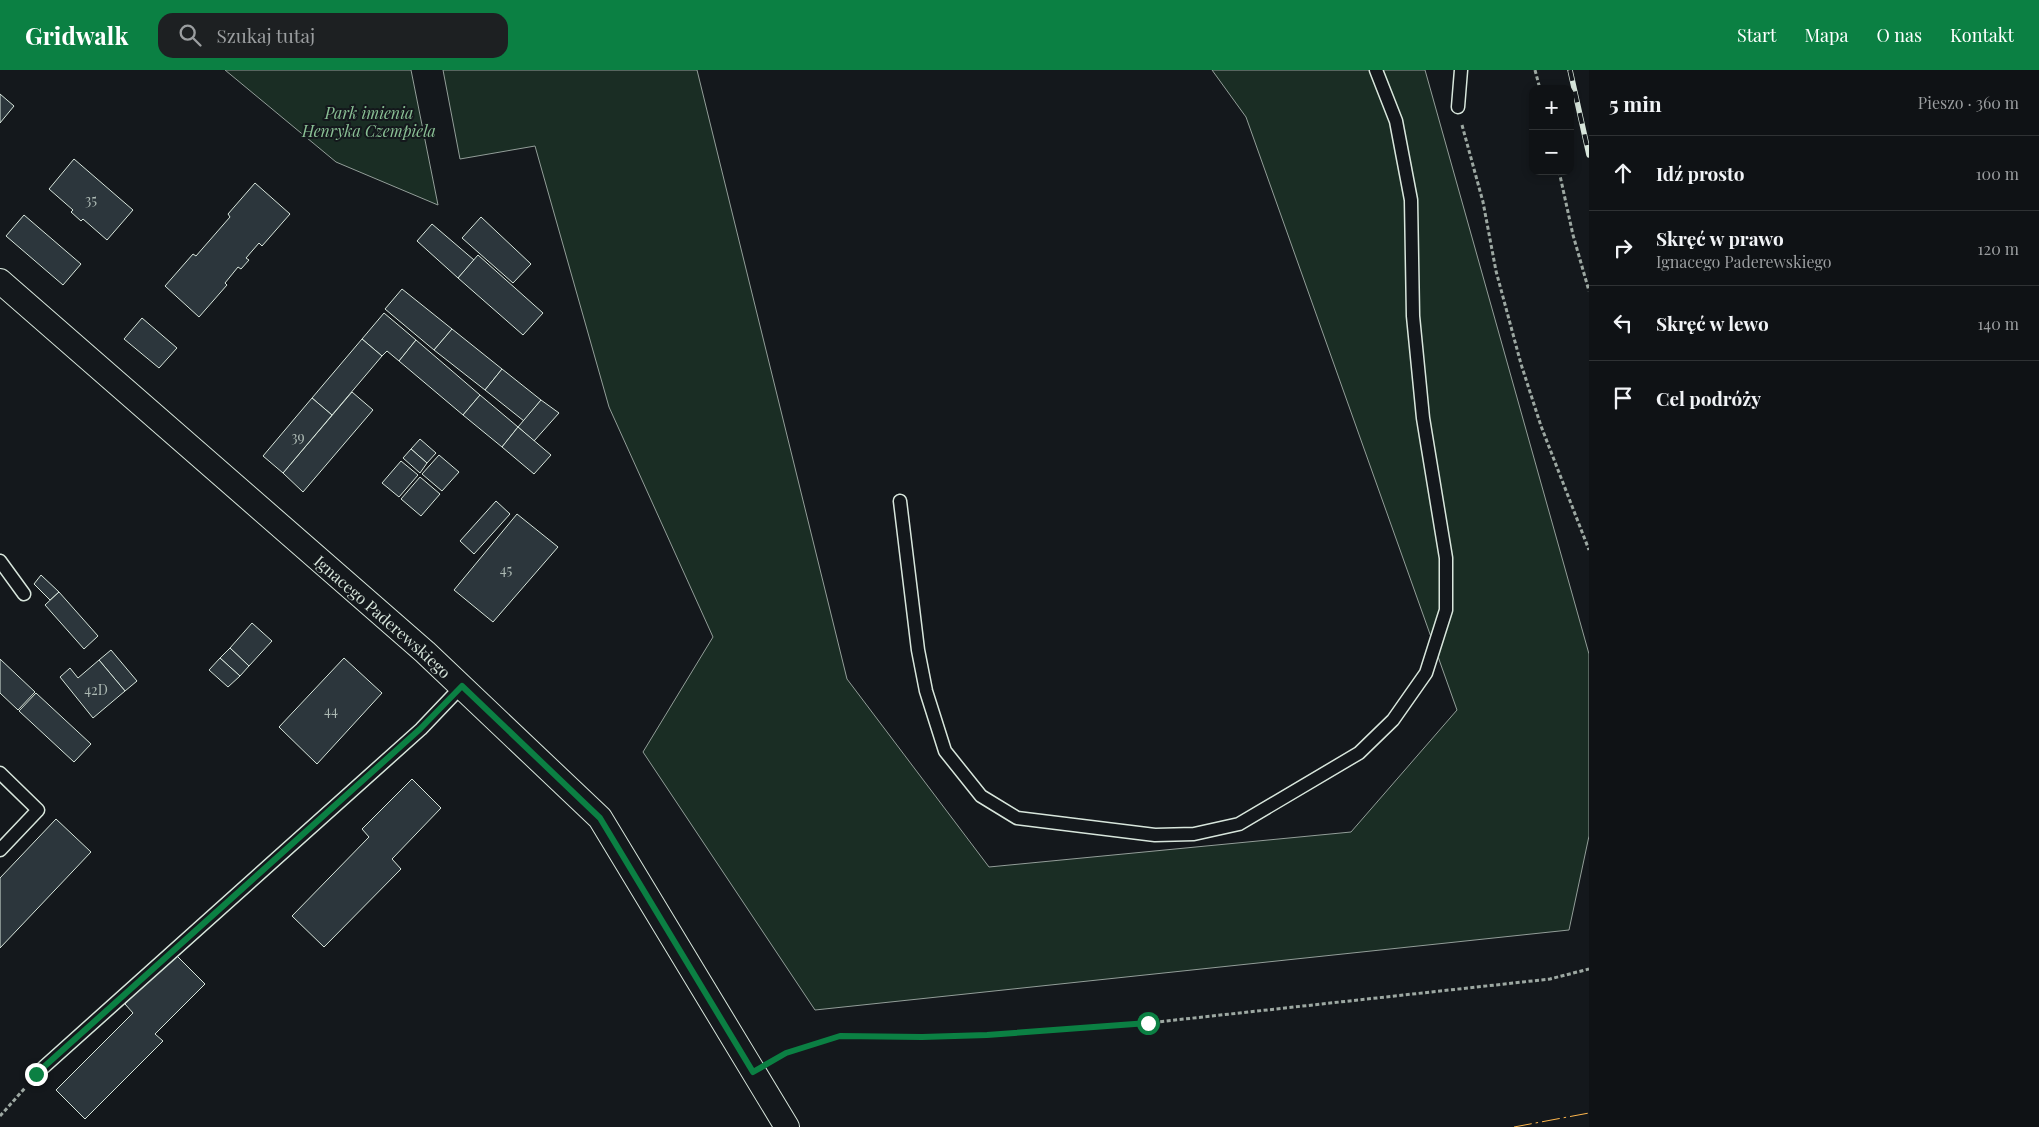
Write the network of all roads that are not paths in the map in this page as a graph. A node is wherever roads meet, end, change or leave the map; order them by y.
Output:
1 (1376, 70) edge
2 (1461, 70) edge
3 (1458, 107) road end
4 (1, 283) edge
5 (900, 501) dead end
6 (0, 561) edge
7 (24, 594) dead end
8 (462, 686) junction
9 (0, 773) edge
10 (0, 850) edge
11 (36, 1074) road end
12 (787, 1127) edge

1 - 5 lane
2 - 3 lane
4 - 8 street, Ignacego Paderewskiego
6 - 7 lane
8 - 11 lane
8 - 12 street, Ignacego Paderewskiego
9 - 10 lane

